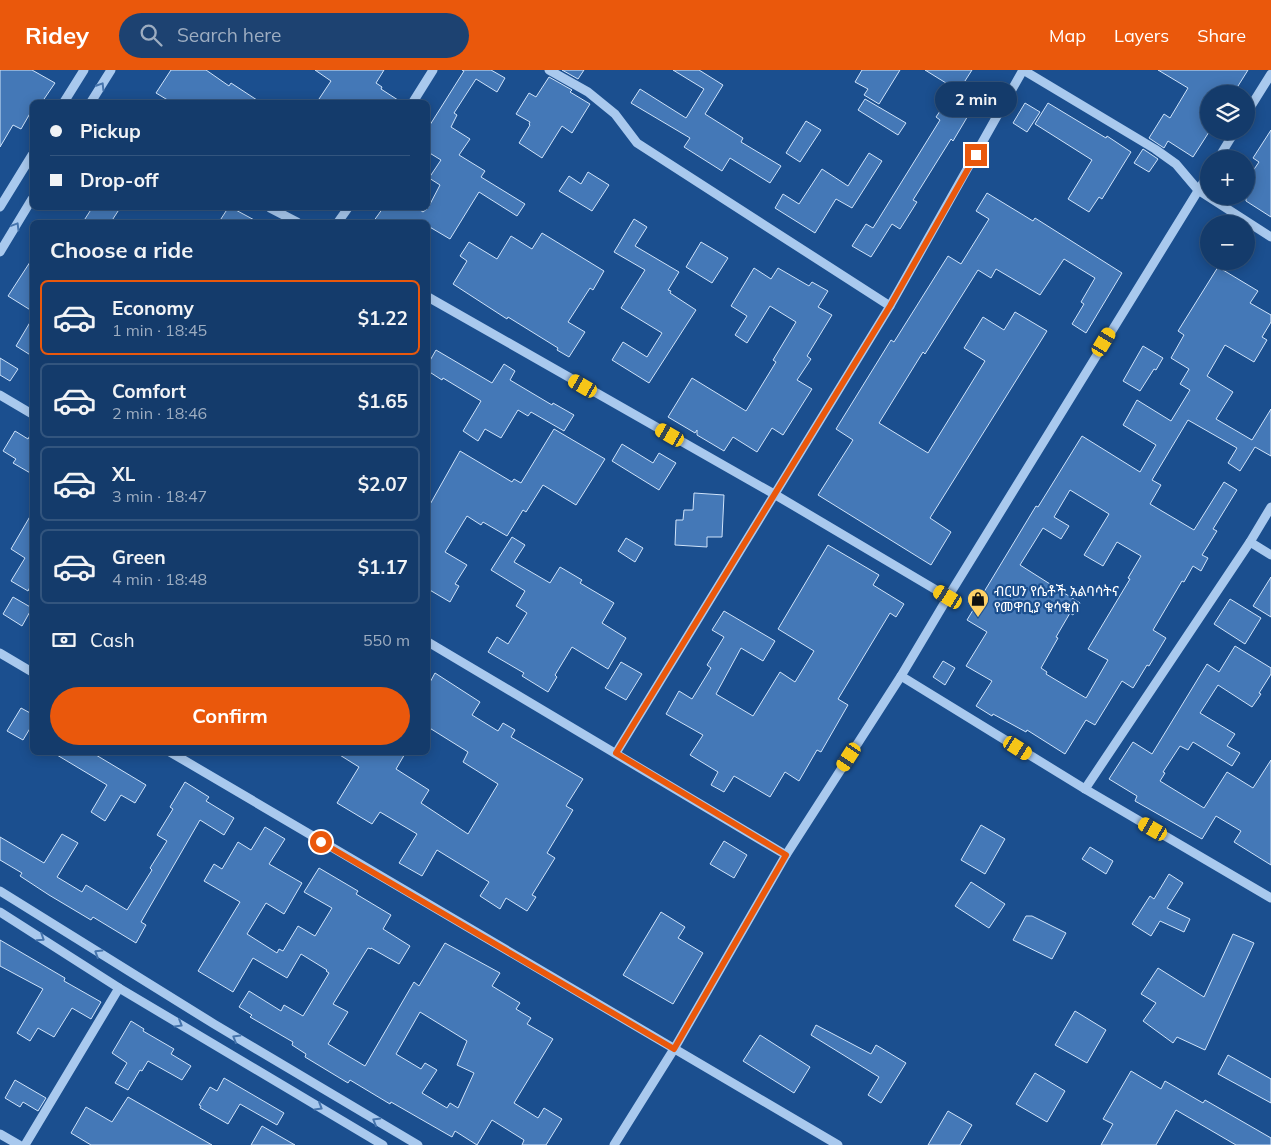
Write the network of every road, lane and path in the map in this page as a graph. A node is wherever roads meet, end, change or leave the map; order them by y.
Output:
1 (84, 70) edge
2 (111, 70) edge
3 (433, 70) edge
4 (549, 70) edge
5 (1023, 70) edge
6 (1271, 74) edge
7 (65, 100) edge
8 (92, 100) edge
9 (413, 100) edge
10 (1255, 100) edge
11 (30, 158) edge
12 (1200, 187) edge
13 (1198, 190) junction
14 (30, 202) edge
15 (0, 207) edge
16 (274, 210) edge
17 (293, 220) edge
18 (1271, 237) edge
19 (0, 252) edge
20 (430, 298) edge
21 (890, 306) junction
22 (0, 395) edge
23 (30, 413) edge
24 (774, 494) junction
25 (1271, 507) edge
26 (1250, 542) junction
27 (1271, 555) edge
28 (948, 597) junction
29 (430, 643) edge
30 (0, 653) edge
31 (30, 671) edge
32 (901, 676) junction
33 (616, 753) junction
34 (175, 755) edge
35 (1085, 789) junction
36 (786, 855) junction
37 (0, 891) edge
38 (1271, 898) edge
39 (0, 912) edge
40 (119, 988) junction
41 (674, 1049) junction
42 (0, 1134) edge
43 (367, 1141) edge
44 (18, 1145) edge
45 (25, 1145) edge
46 (383, 1145) edge
47 (418, 1145) edge
48 (614, 1145) edge
49 (838, 1145) edge

1 - 7 street
8 -> 2 street
3 - 9 street
4 - 21 street
5 - 13 street
5 - 21 street
6 - 10 street
11 - 15 street
12 - 13 street
13 - 18 street
13 - 28 street
19 -> 14 street
16 - 17 street
20 - 24 street
21 - 24 street
22 - 23 street
24 - 28 street
24 - 33 street
25 - 26 street
26 - 27 street
26 - 35 street
28 - 32 street
29 - 33 street
30 - 31 street
32 - 35 street
32 - 36 street
33 - 36 street
34 - 41 street
35 - 38 street
36 - 41 street
47 -> 37 street
39 -> 40 street
40 -> 43 street
40 - 45 street
41 - 48 street
41 - 49 street
42 - 44 street
43 - 46 street

